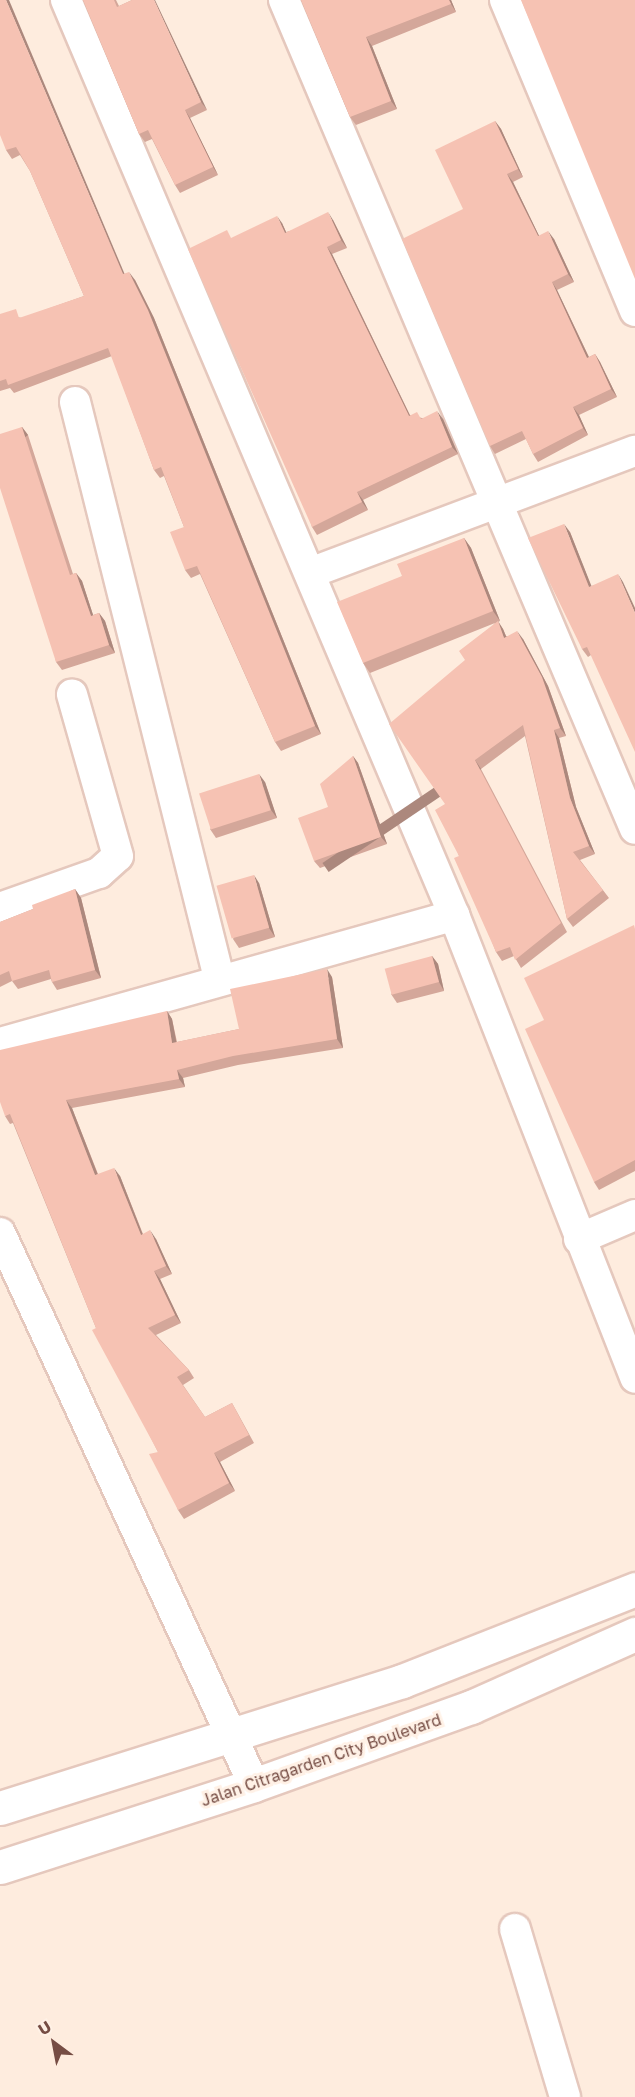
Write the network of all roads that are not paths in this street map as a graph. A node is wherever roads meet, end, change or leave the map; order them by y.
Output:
1 (66, 0) edge
2 (284, 0) edge
3 (505, 0) edge
4 (635, 311) edge
5 (75, 402) dead end
6 (635, 451) edge
7 (500, 505) junction
8 (310, 573) junction
9 (72, 693) dead end
10 (635, 830) edge
11 (0, 908) edge
12 (454, 915) junction
13 (219, 978) junction
14 (0, 1043) edge
15 (635, 1215) edge
16 (0, 1233) edge
17 (579, 1239) junction
18 (635, 1378) edge
19 (635, 1589) edge
20 (635, 1634) edge
21 (229, 1734) junction
22 (254, 1785) junction
23 (0, 1808) edge
24 (0, 1867) edge
25 (515, 1929) dead end
26 (565, 2097) edge

1 - 8 street
2 - 7 street
3 - 4 street
5 - 13 street
6 - 7 street
7 - 8 street
7 - 10 street
8 - 12 street
9 - 11 street
12 - 13 street
12 - 17 street
13 - 14 street
15 - 17 street
16 - 21 street
17 - 18 street
19 - 21 main road
20 - 22 main road, Jalan Citragarden City Boulevard
21 - 22 street
21 - 23 main road
22 - 24 main road, Jalan Citragarden City Boulevard
25 - 26 street

